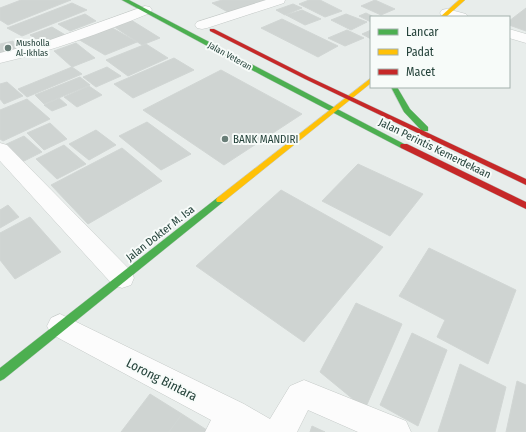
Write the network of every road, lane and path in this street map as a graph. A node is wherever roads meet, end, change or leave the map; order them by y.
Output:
1 (125, 0) edge
2 (279, 0) edge
3 (462, 0) edge
4 (145, 10) junction
5 (445, 15) edge
6 (198, 23) joint
7 (510, 33) edge
8 (526, 38) edge
9 (0, 58) edge
10 (370, 81) edge
11 (394, 88) edge
12 (350, 99) junction
13 (334, 111) junction
14 (438, 140) junction
15 (0, 149) edge
16 (526, 182) edge
17 (526, 206) edge
18 (122, 278) junction
19 (60, 326) junction
20 (0, 375) edge
21 (227, 424) edge
22 (262, 432) edge
23 (280, 432) edge
24 (395, 432) edge

1 - 4 main road, Jalan Veteran
2 - 6 street, Jalan Veteran
3 - 5 main road
4 - 9 street
4 - 13 main road, Jalan Veteran
6 - 12 main road, Jalan Veteran
7 - 8 street
10 - 12 main road, Jalan Dokter M. Isa
11 - 14 main road
12 - 13 main road, Jalan Dokter M. Isa
12 - 14 main road, Jalan Veteran
13 - 17 main road, Jalan Perintis Kemerdekaan
13 - 18 main road, Jalan Dokter M. Isa
14 - 16 main road, Jalan Veteran
15 - 18 street
18 - 19 main road, Jalan Dokter M. Isa
19 - 20 main road, Jalan Dokter M. Isa
19 - 21 street, Lorong Bintara
21 - 22 street, Lorong Bintara
23 - 24 street

